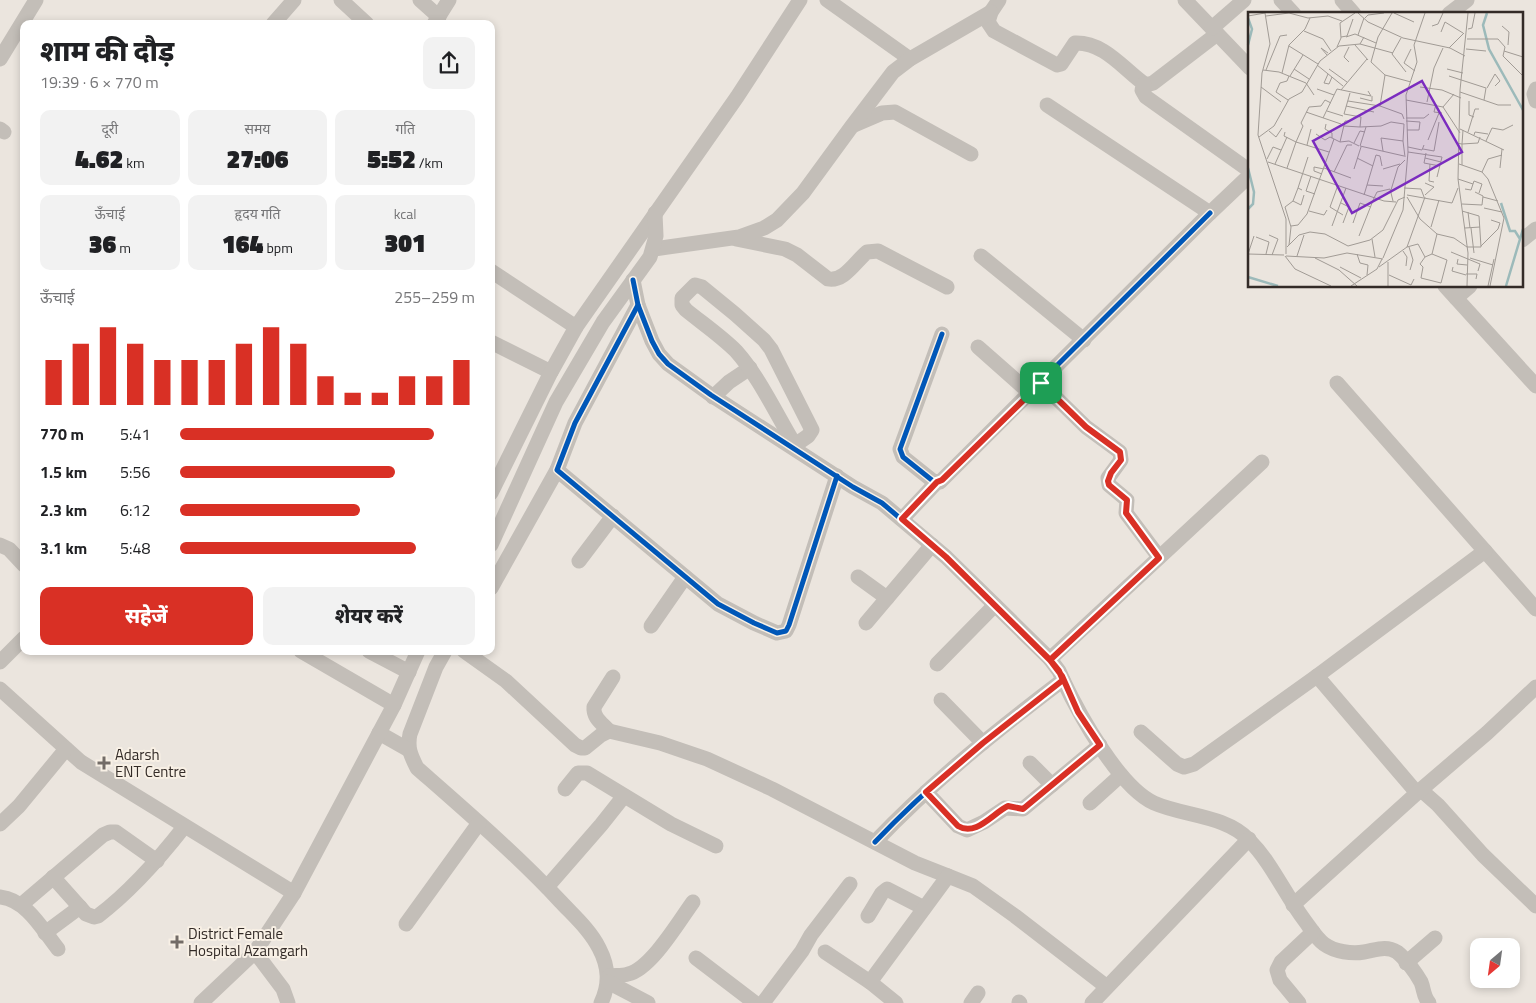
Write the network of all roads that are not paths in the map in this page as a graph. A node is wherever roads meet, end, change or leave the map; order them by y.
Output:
1 (36, 0) edge
2 (294, 0) edge
3 (342, 0) edge
4 (420, 0) edge
5 (449, 0) edge
6 (800, 0) edge
7 (827, 0) edge
8 (1185, 0) edge
9 (1244, 0) edge
10 (1282, 0) edge
11 (1342, 0) edge
12 (1467, 0) edge
13 (995, 6) edge
14 (1292, 12) edge
15 (1352, 12) edge
16 (1452, 12) edge
17 (24, 20) edge
18 (280, 20) edge
19 (363, 20) edge
20 (436, 20) edge
21 (20, 26) edge
22 (1214, 31) junction
23 (0, 59) edge
24 (910, 59) junction
25 (1248, 66) edge
26 (1144, 84) junction
27 (1536, 89) edge
28 (1536, 101) edge
29 (1047, 105) dead end
30 (852, 126) junction
31 (971, 154) dead end
32 (1248, 170) edge
33 (1248, 176) edge
34 (655, 213) junction
35 (1210, 213) junction
36 (1536, 229) edge
37 (732, 238) junction
38 (1524, 238) edge
39 (654, 249) junction
40 (981, 256) dead end
41 (495, 274) edge
42 (633, 280) junction
43 (946, 287) dead end
44 (1447, 288) edge
45 (1468, 288) edge
46 (1456, 298) junction
47 (638, 305) junction
48 (576, 327) junction
49 (942, 334) dead end
50 (1084, 340) junction
51 (495, 344) edge
52 (978, 347) dead end
53 (750, 368) junction
54 (550, 372) junction
55 (1535, 382) edge
56 (1041, 383) junction
57 (1337, 383) dead end
58 (1030, 394) junction
59 (713, 397) junction
60 (797, 449) junction
61 (1262, 462) dead end
62 (557, 470) junction
63 (836, 476) junction
64 (937, 482) junction
65 (495, 485) edge
66 (612, 516) junction
67 (902, 519) junction
68 (495, 536) edge
69 (0, 545) edge
70 (932, 545) junction
71 (1484, 551) junction
72 (20, 555) edge
73 (1159, 558) junction
74 (579, 561) dead end
75 (685, 577) junction
76 (858, 577) dead end
77 (495, 581) edge
78 (887, 598) junction
79 (995, 605) junction
80 (1536, 609) edge
81 (866, 623) dead end
82 (650, 626) dead end
83 (20, 642) edge
84 (308, 655) edge
85 (377, 655) edge
86 (416, 655) edge
87 (442, 655) edge
88 (470, 655) edge
89 (1050, 660) junction
90 (0, 662) edge
91 (937, 664) dead end
92 (409, 672) junction
93 (1317, 676) junction
94 (613, 677) dead end
95 (1063, 680) junction
96 (1536, 687) edge
97 (0, 689) edge
98 (941, 700) dead end
99 (394, 705) junction
100 (610, 731) junction
101 (1141, 732) dead end
102 (379, 733) junction
103 (983, 743) junction
104 (1100, 745) junction
105 (66, 749) junction
106 (409, 750) junction
107 (1030, 763) dead end
108 (1121, 775) junction
109 (1052, 785) junction
110 (565, 789) dead end
111 (926, 792) junction
112 (1419, 792) junction
113 (624, 796) junction
114 (1090, 803) dead end
115 (479, 823) junction
116 (0, 824) edge
117 (184, 826) junction
118 (1248, 839) junction
119 (875, 842) junction
120 (716, 846) dead end
121 (157, 861) junction
122 (948, 876) junction
123 (53, 877) junction
124 (850, 884) dead end
125 (547, 887) junction
126 (294, 893) junction
127 (0, 898) edge
128 (693, 902) dead end
129 (20, 905) junction
130 (1293, 905) junction
131 (1536, 906) edge
132 (80, 907) junction
133 (924, 908) junction
134 (868, 916) dead end
135 (406, 924) dead end
136 (1313, 932) junction
137 (46, 933) junction
138 (1435, 938) dead end
139 (58, 949) dead end
140 (255, 952) junction
141 (825, 952) dead end
142 (696, 958) dead end
143 (1406, 963) junction
144 (608, 979) junction
145 (870, 982) junction
146 (1104, 996) edge
147 (200, 1003) edge
148 (288, 1003) edge
149 (601, 1003) edge
150 (648, 1003) edge
151 (755, 1003) edge
152 (763, 1003) edge
153 (896, 1003) edge
154 (1299, 1003) edge
155 (1429, 1003) edge

1 - 17 street
2 - 18 street
3 - 19 street
4 - 20 street
5 - 20 street
6 - 34 street
7 - 24 street
8 - 22 street
9 - 22 street
10 - 14 street
11 - 15 street
12 - 16 street
13 - 24 street
13 - 26 street
21 - 23 street
22 - 25 street
22 - 26 street
24 - 30 street
26 - 32 street
27 - 28 street
29 - 35 street
30 - 31 street
30 - 37 street
33 - 35 street
34 - 39 street
34 - 48 street
35 - 50 street
36 - 38 street
37 - 39 street
37 - 43 street
39 - 42 street
40 - 50 street
41 - 48 street
42 - 47 street
42 - 68 street
44 - 46 street
45 - 46 street
46 - 55 street
47 - 59 street
47 - 62 street
48 - 54 street
49 - 64 street
50 - 56 street
51 - 54 street
52 - 58 street
53 - 59 street
53 - 60 street
53 - 60 street
54 - 65 street
56 - 58 street
56 - 73 street
57 - 71 street
58 - 64 street
59 - 60 street
60 - 63 street
61 - 73 street
62 - 66 street
62 - 77 street
63 - 67 street
63 - 75 street
64 - 67 street
66 - 74 street
66 - 75 street
67 - 70 street
69 - 72 street
70 - 78 street
70 - 79 street
71 - 80 street
71 - 93 street
73 - 89 street
75 - 82 street
76 - 78 street
78 - 81 street
79 - 89 street
79 - 91 street
83 - 90 street
84 - 99 street
85 - 92 street
86 - 92 street
87 - 106 street
88 - 100 street
89 - 95 street
92 - 99 street
93 - 101 street
93 - 112 street
94 - 100 street
95 - 103 street
95 - 104 street
96 - 112 street
97 - 105 street
98 - 103 street
99 - 102 street
100 - 119 street
102 - 106 street
102 - 126 street
103 - 111 street
104 - 108 street
104 - 109 street
105 - 116 street
105 - 117 street
106 - 115 street
107 - 109 street
108 - 114 street
108 - 118 street
109 - 111 street
110 - 113 street
111 - 119 street
112 - 130 street
112 - 131 street
113 - 120 street
113 - 125 street
115 - 125 street
115 - 135 street
117 - 121 street
117 - 126 street
118 - 130 street
118 - 146 street
119 - 122 street
121 - 123 street
121 - 132 street
122 - 133 street
122 - 146 street
123 - 129 street
123 - 132 street
124 - 152 street
125 - 144 street
126 - 140 street
127 - 129 street
128 - 144 street
129 - 137 street
130 - 136 street
132 - 137 street
133 - 134 street
133 - 145 street
136 - 143 street
136 - 154 street
137 - 139 street
138 - 143 street
140 - 147 street
140 - 148 street
141 - 145 street
142 - 151 street
143 - 155 street
144 - 149 street
144 - 150 street
145 - 153 street

